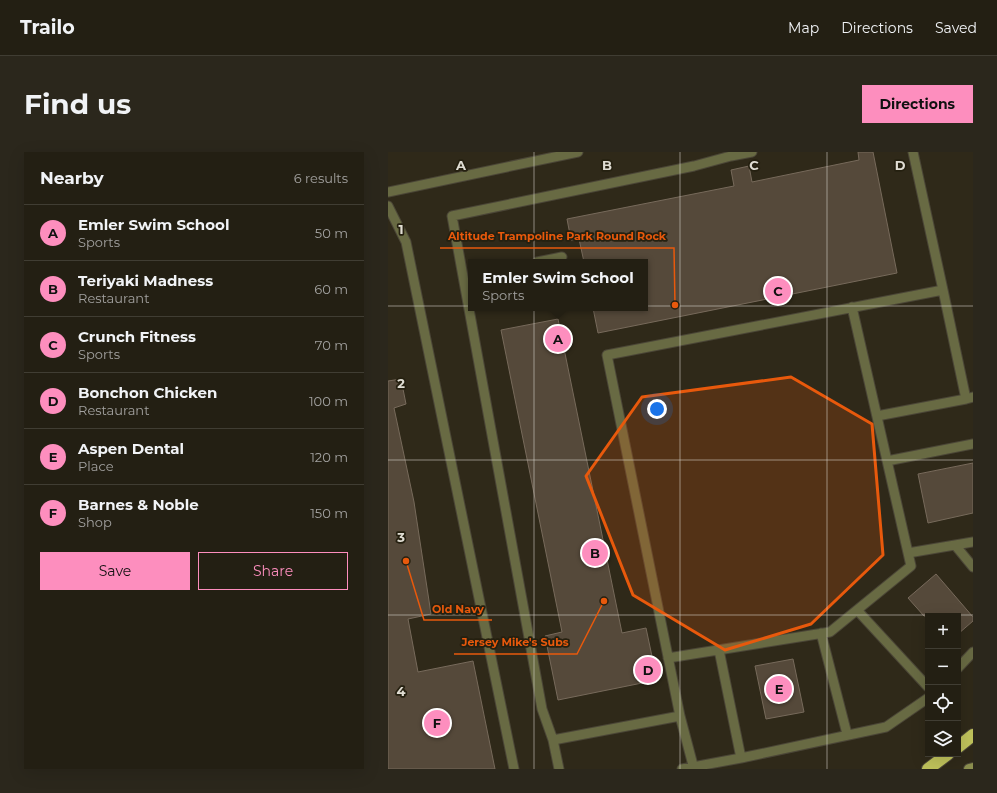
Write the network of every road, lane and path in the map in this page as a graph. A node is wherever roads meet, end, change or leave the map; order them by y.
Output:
1 (578, 152) edge
2 (752, 152) edge
3 (913, 152) edge
4 (388, 192) edge
5 (388, 206) edge
6 (562, 257) dead end
7 (552, 259) edge
8 (467, 275) edge
9 (943, 290) junction
10 (852, 307) junction
11 (473, 311) edge
12 (969, 398) edge
13 (876, 416) junction
14 (973, 444) edge
15 (887, 461) junction
16 (973, 542) edge
17 (955, 545) junction
18 (908, 552) junction
19 (973, 567) edge
20 (857, 610) junction
21 (821, 634) junction
22 (719, 650) junction
23 (973, 652) edge
24 (668, 658) junction
25 (961, 665) edge
26 (926, 685) edge
27 (925, 700) edge
28 (680, 716) junction
29 (848, 734) junction
30 (973, 735) edge
31 (553, 740) junction
32 (961, 745) edge
33 (944, 757) edge
34 (741, 758) junction
35 (694, 768) edge
36 (973, 768) edge
37 (514, 769) edge
38 (559, 769) edge
39 (682, 769) edge
40 (928, 769) edge
41 (969, 769) edge

1 - 4 lane
2 - 8 lane
3 - 9 lane
5 - 37 lane
6 - 7 lane
9 - 10 lane
9 - 12 lane
10 - 13 lane
10 - 24 lane
11 - 31 lane
12 - 13 lane
13 - 15 lane
14 - 15 lane
15 - 18 lane
16 - 17 lane
17 - 18 lane
17 - 19 lane
18 - 20 lane
20 - 21 lane
20 - 26 lane
21 - 22 lane
21 - 29 lane
22 - 24 lane
22 - 34 lane
23 - 25 lane
24 - 28 lane
27 - 29 lane
28 - 31 lane
28 - 35 lane
29 - 34 lane
30 - 32 highway
31 - 38 lane
33 - 40 highway
34 - 35 lane
35 - 39 lane
36 - 41 main road

